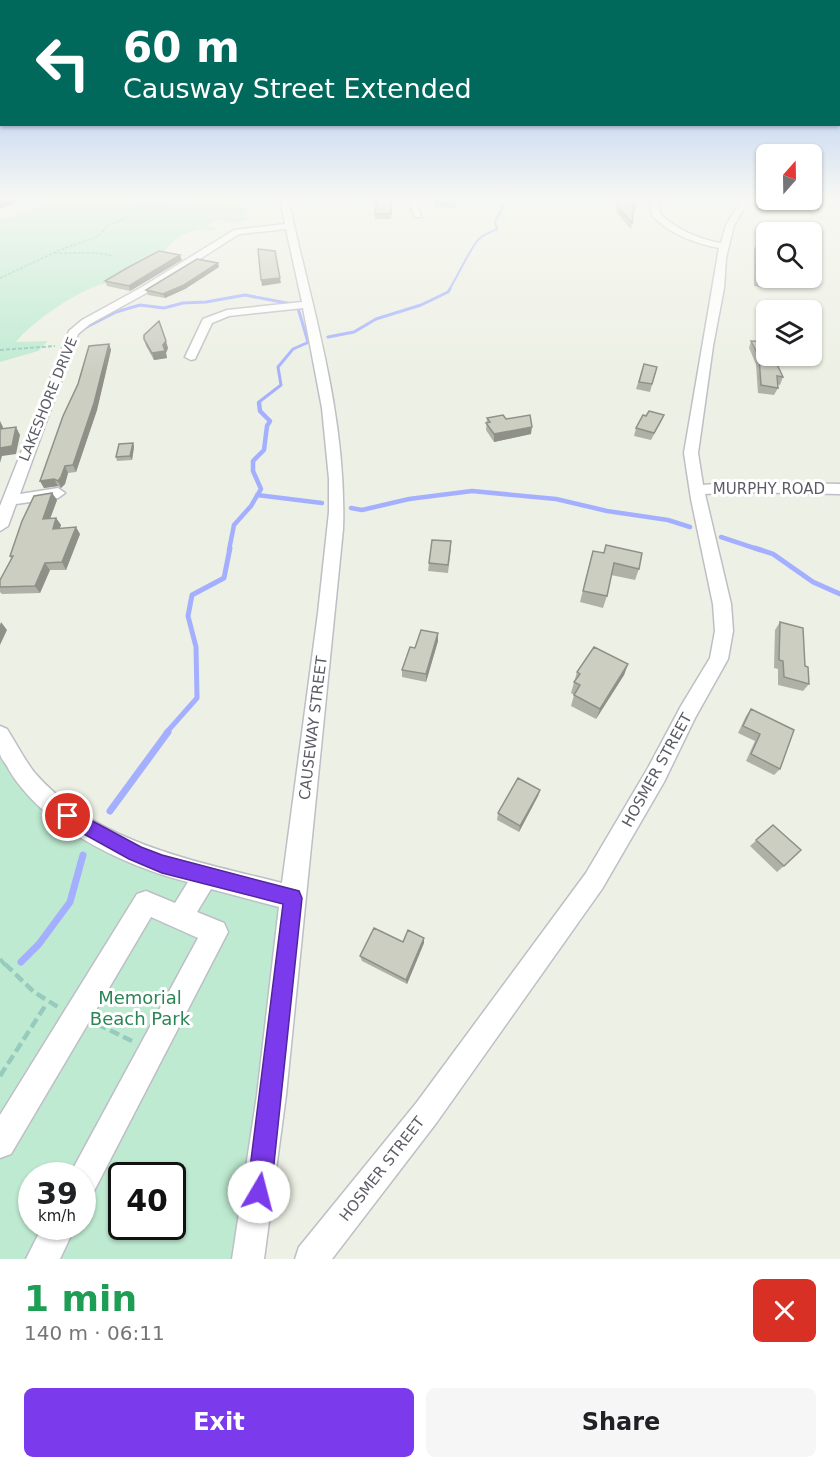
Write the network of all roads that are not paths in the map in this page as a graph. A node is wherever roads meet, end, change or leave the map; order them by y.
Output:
1 (196, 258) edge
2 (296, 258) edge
3 (722, 258) edge
4 (306, 305) junction
5 (190, 357) dead end
6 (840, 489) edge
7 (697, 490) junction
8 (58, 493) dead end
9 (9, 500) junction
10 (0, 526) edge
11 (0, 735) edge
12 (205, 876) junction
13 (293, 898) junction
14 (181, 917) junction
15 (0, 1143) edge
16 (93, 1162) edge
17 (52, 1240) edge
18 (42, 1259) edge
19 (248, 1259) edge
20 (311, 1259) edge

1 - 9 street, LAKESHORE DRIVE
2 - 4 street, CAUSEWAY STREET
3 - 7 street, HOSMER STREET
4 - 5 street
4 - 13 street, CAUSEWAY STREET
6 - 7 street, MURPHY ROAD
7 - 20 street, HOSMER STREET
8 - 9 street
9 - 10 street, LAKESHORE DRIVE
11 - 12 street
12 - 13 street
12 - 14 street
13 - 19 street, CAUSEWAY STREET
14 - 15 street
14 - 16 street
17 - 18 street

